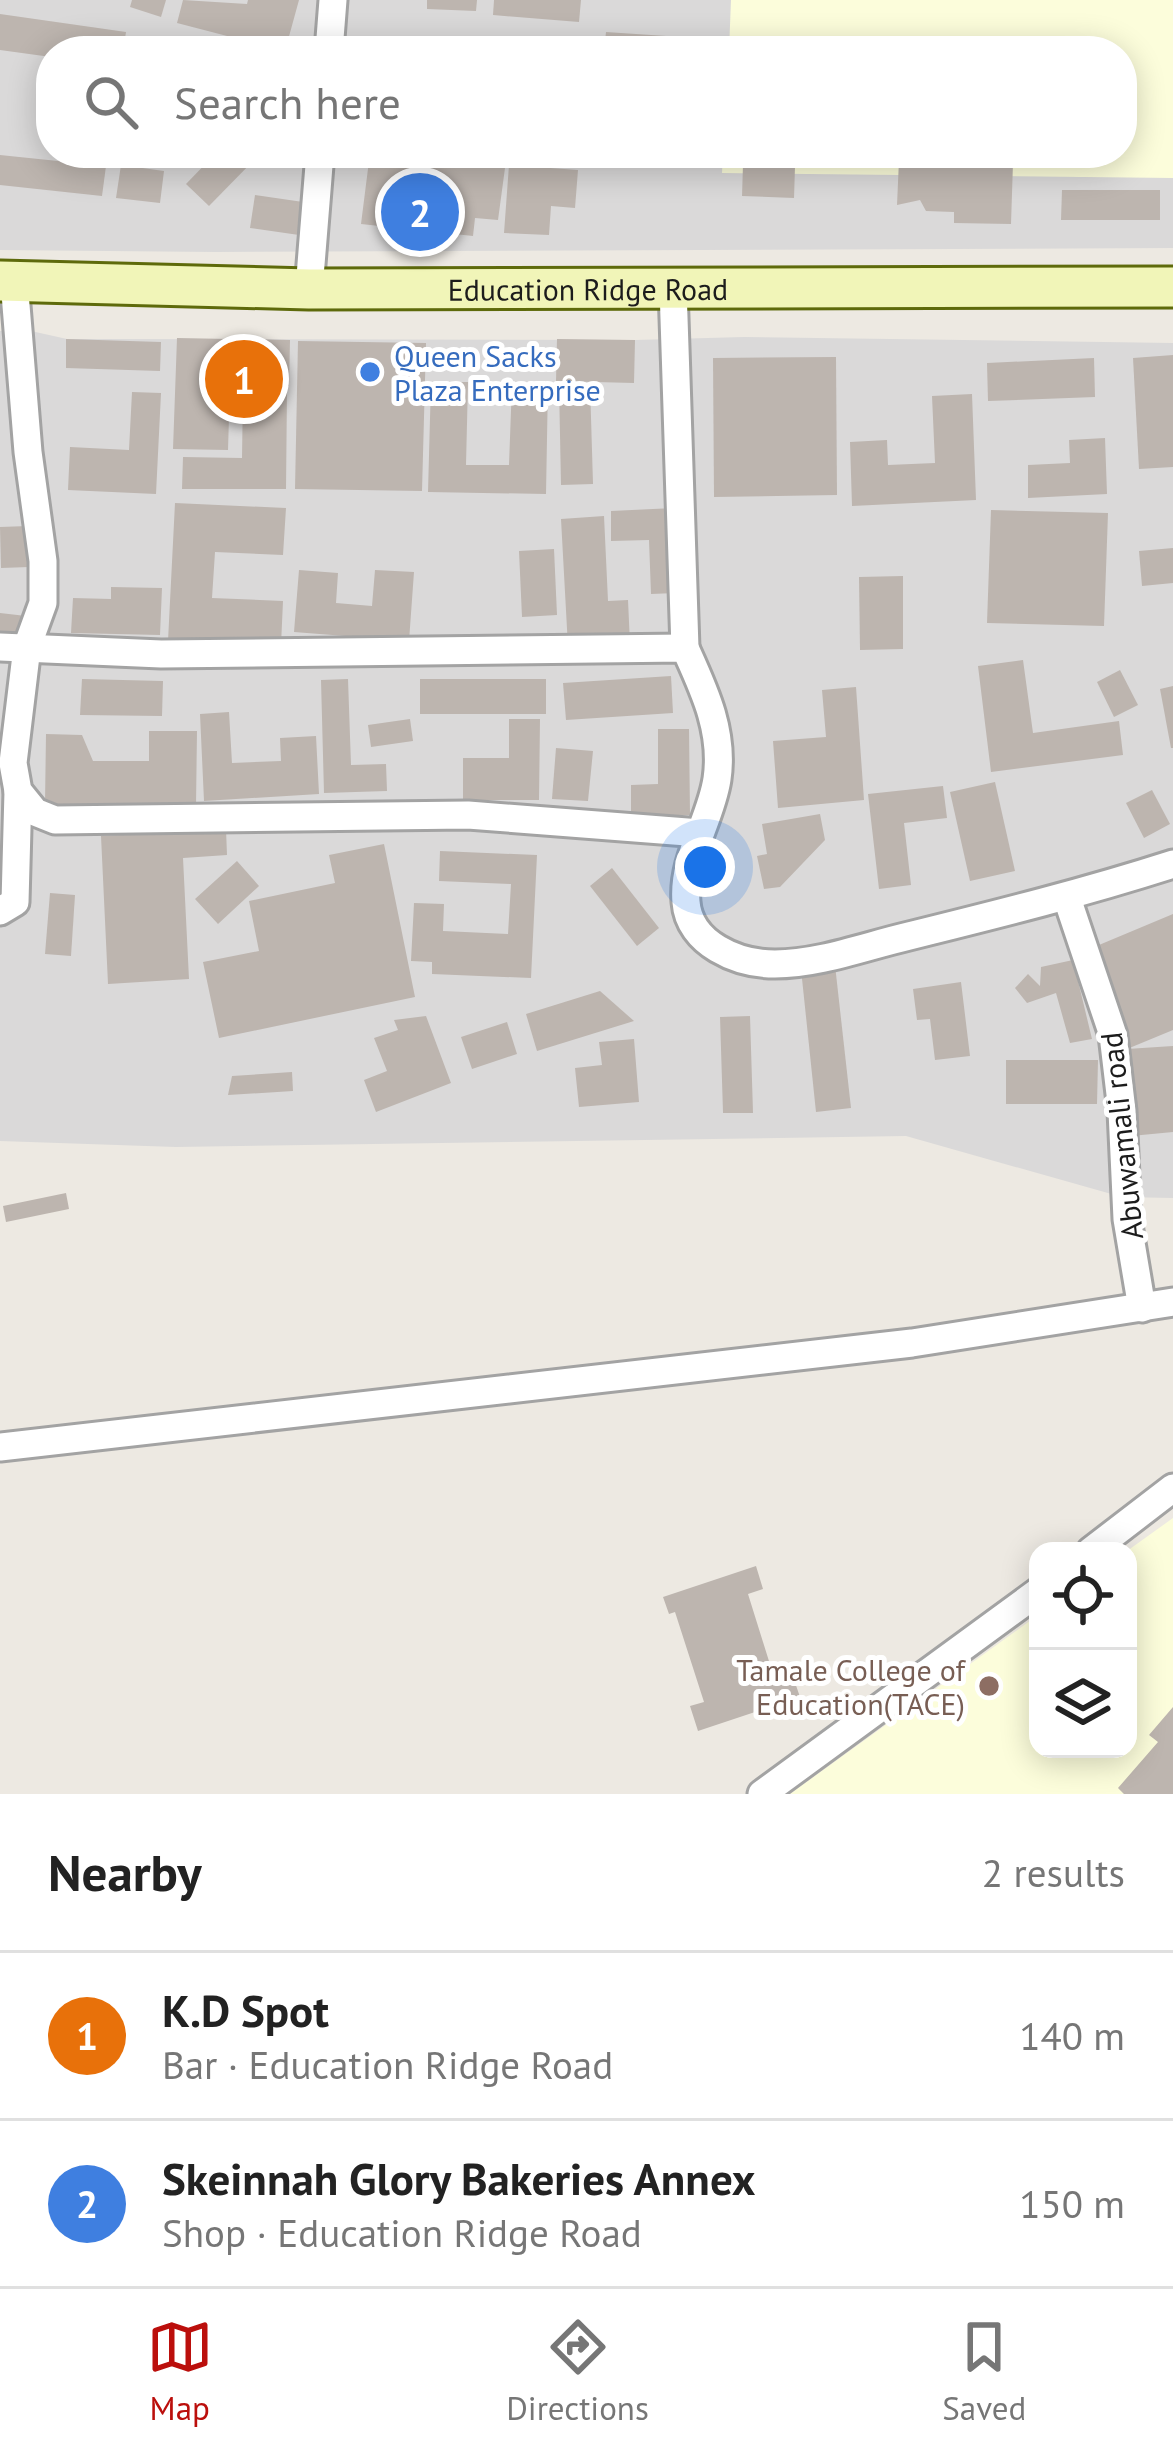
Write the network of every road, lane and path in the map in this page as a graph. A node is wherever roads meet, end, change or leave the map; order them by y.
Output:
1 (333, 0) edge
2 (330, 36) edge
3 (319, 168) edge
4 (7, 281) edge
5 (1173, 287) edge
6 (673, 288) junction
7 (309, 289) junction
8 (14, 647) edge
9 (685, 648) junction
10 (18, 791) junction
11 (700, 833) junction
12 (1173, 864) edge
13 (1067, 898) junction
14 (0, 911) edge
15 (1173, 1302) edge
16 (1142, 1307) junction
17 (0, 1448) edge
18 (1173, 1488) edge
19 (1103, 1542) edge
20 (1029, 1599) edge
21 (762, 1794) edge

1 - 2 street
3 - 7 street
4 - 7 main road, Education Ridge Road
4 - 8 street
5 - 6 main road, Education Ridge Road
6 - 7 main road, Education Ridge Road
6 - 9 street
8 - 9 street
8 - 10 street
9 - 11 street
10 - 11 street
10 - 14 street
11 - 13 street
12 - 13 street
13 - 16 street, Abuwamali road
15 - 16 street
16 - 17 street
18 - 19 street
20 - 21 street

